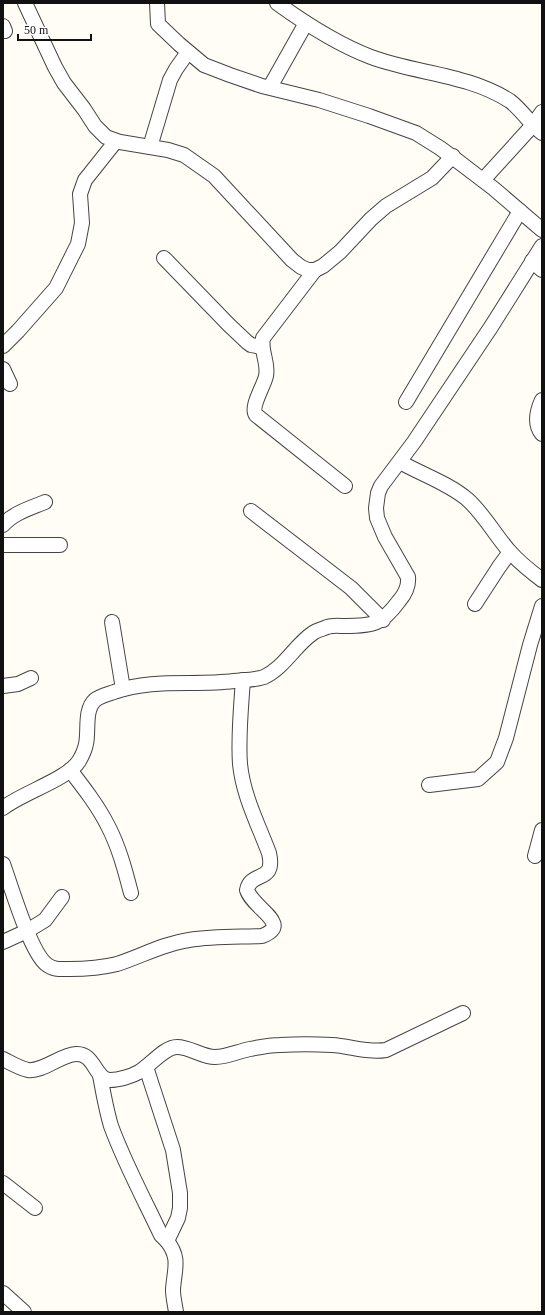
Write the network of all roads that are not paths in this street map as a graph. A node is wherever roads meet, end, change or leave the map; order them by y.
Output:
1 (24, 3) edge
2 (156, 3) edge
3 (276, 3) edge
4 (306, 23) junction
5 (188, 52) junction
6 (270, 87) junction
7 (542, 112) edge
8 (538, 129) edge
9 (116, 141) junction
10 (150, 147) junction
11 (453, 156) junction
12 (483, 180) junction
13 (520, 211) junction
14 (542, 230) edge
15 (542, 246) edge
16 (164, 258) dead end
17 (537, 266) edge
18 (315, 270) junction
19 (3, 346) edge
20 (262, 347) junction
21 (3, 369) edge
22 (10, 384) dead end
23 (542, 400) edge
24 (406, 402) dead end
25 (542, 434) edge
26 (400, 462) junction
27 (345, 486) dead end
28 (45, 502) dead end
29 (251, 511) dead end
30 (3, 525) edge
31 (3, 545) edge
32 (60, 546) dead end
33 (510, 552) junction
34 (542, 580) edge
35 (476, 604) dead end
36 (542, 606) edge
37 (383, 620) junction
38 (112, 622) dead end
39 (31, 678) dead end
40 (243, 680) junction
41 (3, 686) edge
42 (123, 689) junction
43 (70, 770) junction
44 (429, 785) dead end
45 (3, 808) edge
46 (542, 830) edge
47 (536, 856) dead end
48 (3, 864) edge
49 (131, 893) dead end
50 (62, 897) dead end
51 (27, 931) junction
52 (3, 942) edge
53 (463, 1014) dead end
54 (3, 1059) edge
55 (146, 1066) junction
56 (100, 1075) junction
57 (3, 1183) edge
58 (35, 1208) dead end
59 (167, 1241) junction
60 (3, 1293) edge
61 (24, 1312) edge
62 (176, 1312) edge

1 - 9 street
2 - 5 street
3 - 4 street
4 - 6 street
4 - 8 street
5 - 6 street
5 - 10 street
6 - 11 street
7 - 8 street
8 - 12 street
9 - 10 street
9 - 19 street
10 - 18 street
11 - 12 street
11 - 18 street
12 - 13 street
13 - 14 street
13 - 24 street
15 - 17 street
16 - 20 street
17 - 26 street
18 - 20 street
20 - 27 street
21 - 22 street
23 - 25 street
26 - 33 street
26 - 37 street
28 - 30 street
29 - 37 street
31 - 32 street
33 - 34 street
33 - 35 street
36 - 44 street
37 - 40 street
38 - 42 street
39 - 41 street
40 - 42 street
40 - 51 street
42 - 43 street
43 - 45 street
43 - 49 street
46 - 47 street
48 - 51 street
50 - 51 street
51 - 52 street
53 - 55 street
54 - 56 street
55 - 56 street
55 - 59 street
56 - 59 street
57 - 58 street
59 - 62 street
60 - 61 street

